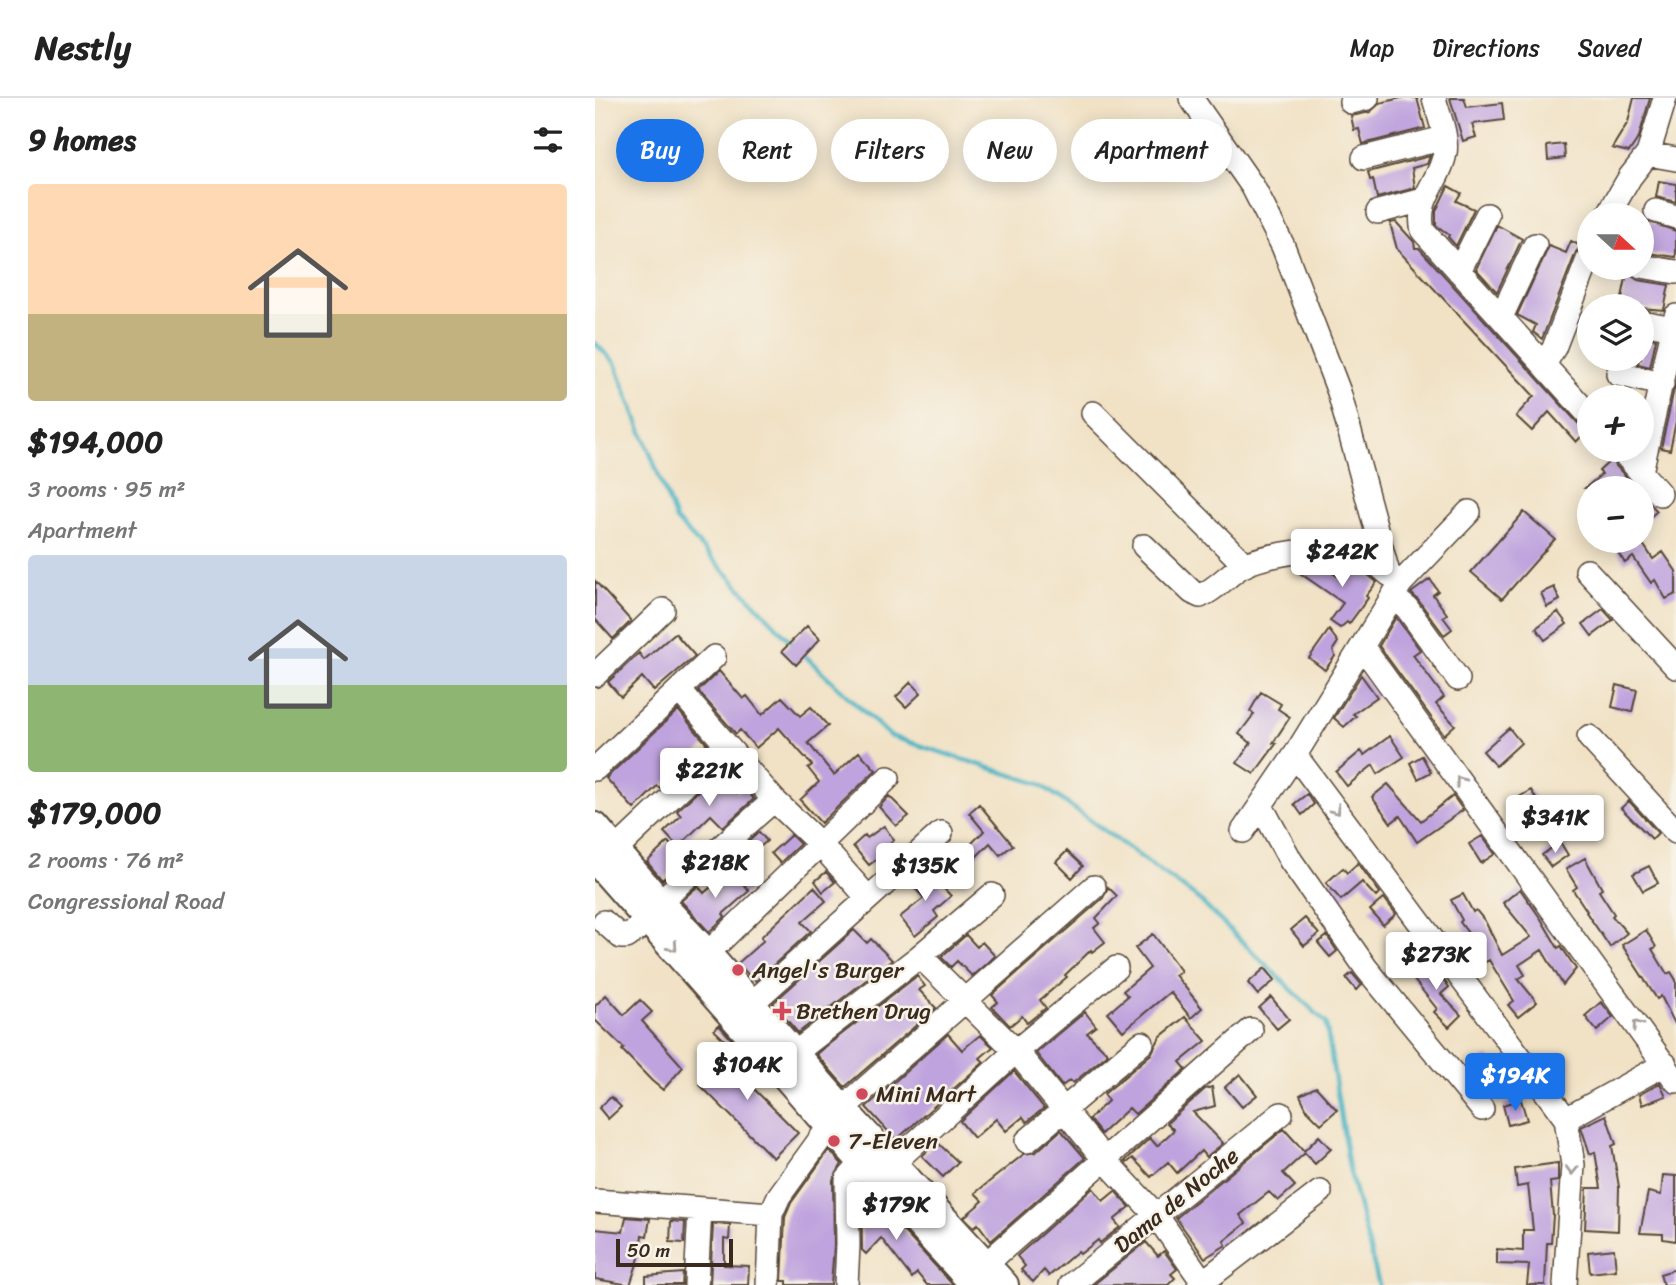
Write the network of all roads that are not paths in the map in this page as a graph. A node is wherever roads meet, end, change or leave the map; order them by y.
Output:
1 (1191, 98) edge
2 (1434, 98) edge
3 (1665, 98) edge
4 (1444, 138) junction
5 (1648, 154) junction
6 (1364, 158) dead end
7 (1676, 159) edge
8 (1423, 200) junction
9 (1615, 203) edge
10 (1378, 212) dead end
11 (1487, 215) dead end
12 (1535, 244) dead end
13 (1654, 268) edge
14 (1459, 271) junction
15 (1676, 272) edge
16 (1580, 280) edge
17 (1501, 317) junction
18 (1654, 321) edge
19 (1675, 322) edge
20 (1544, 365) junction
21 (1618, 374) dead end
22 (1662, 384) junction
23 (1577, 402) edge
24 (1093, 413) dead end
25 (1632, 462) edge
26 (1641, 472) junction
27 (1660, 494) dead end
28 (1469, 512) dead end
29 (1144, 546) dead end
30 (1245, 565) junction
31 (1587, 571) dead end
32 (1394, 585) junction
33 (663, 610) dead end
34 (1361, 646) junction
35 (714, 657) dead end
36 (1676, 667) edge
37 (595, 676) edge
38 (1458, 679) dead end
39 (679, 691) junction
40 (1589, 737) dead end
41 (726, 745) junction
42 (1295, 755) junction
43 (595, 769) edge
44 (888, 778) dead end
45 (775, 800) junction
46 (1261, 806) junction
47 (595, 827) edge
48 (1243, 831) dead end
49 (1676, 832) edge
50 (941, 833) dead end
51 (820, 844) junction
52 (601, 861) edge
53 (1094, 887) dead end
54 (992, 895) dead end
55 (868, 898) junction
56 (654, 911) junction
57 (598, 915) edge
58 (708, 954) junction
59 (920, 956) junction
60 (1116, 968) dead end
61 (964, 1001) junction
62 (751, 1004) junction
63 (1251, 1030) dead end
64 (1142, 1043) dead end
65 (1016, 1051) junction
66 (795, 1053) junction
67 (1671, 1073) edge
68 (1482, 1109) dead end
69 (1063, 1110) junction
70 (1281, 1114) dead end
71 (836, 1117) junction
72 (1566, 1119) junction
73 (1027, 1141) dead end
74 (1104, 1159) junction
75 (878, 1167) junction
76 (1320, 1192) dead end
77 (595, 1201) edge
78 (699, 1209) junction
79 (771, 1214) junction
80 (1156, 1215) junction
81 (981, 1274) edge
82 (1202, 1284) edge
83 (696, 1285) edge
84 (768, 1285) edge
85 (846, 1285) edge
86 (1004, 1285) edge
87 (1071, 1285) edge
88 (1565, 1285) edge

1 - 32 street
2 - 4 street
3 - 5 street
4 - 6 street
4 - 8 street
5 - 7 street
5 - 9 street
8 - 10 street
8 - 14 street
11 - 14 street
12 - 17 street
13 - 15 street
14 - 17 street
16 - 20 street
17 - 20 street
18 - 19 street
19 - 22 street
20 - 23 street
21 - 22 street
22 - 26 street
24 - 30 street
25 - 26 street
26 - 27 street
28 - 32 street
29 - 30 street
30 - 32 street
31 - 36 street
32 - 34 street
32 - 38 street
33 - 37 street
34 - 42 street
67 -> 34 street
35 - 39 street
39 - 41 street
39 - 43 street
40 - 49 street
41 - 45 street
41 - 52 street
42 - 46 street
42 -> 72 street
44 - 51 street
45 - 51 street
45 - 56 street
46 - 48 street
46 - 68 street
47 - 52 main road
50 - 55 street
51 - 55 street
51 - 58 street
52 - 56 main road
53 - 61 street
54 - 59 street
55 - 62 street
56 - 57 street
56 - 58 main road
56 -> 71 main road
58 - 62 main road
59 - 61 street
59 - 66 street
60 - 65 street
61 - 65 street
61 - 71 street
62 - 66 main road
63 - 74 street
64 - 69 street
65 - 69 street
65 - 75 street
66 - 71 main road
67 - 72 street
69 - 73 street
69 - 74 street
70 - 80 street, Dama de Noche
71 - 75 main road
71 - 79 street
72 -> 88 street
74 - 80 street
74 - 81 street
75 - 81 main road
75 - 85 street
76 - 82 street
77 - 78 street
78 - 79 street
78 - 83 street
79 - 84 street
80 - 82 street
80 - 87 street, Dama de Noche
81 - 86 main road

